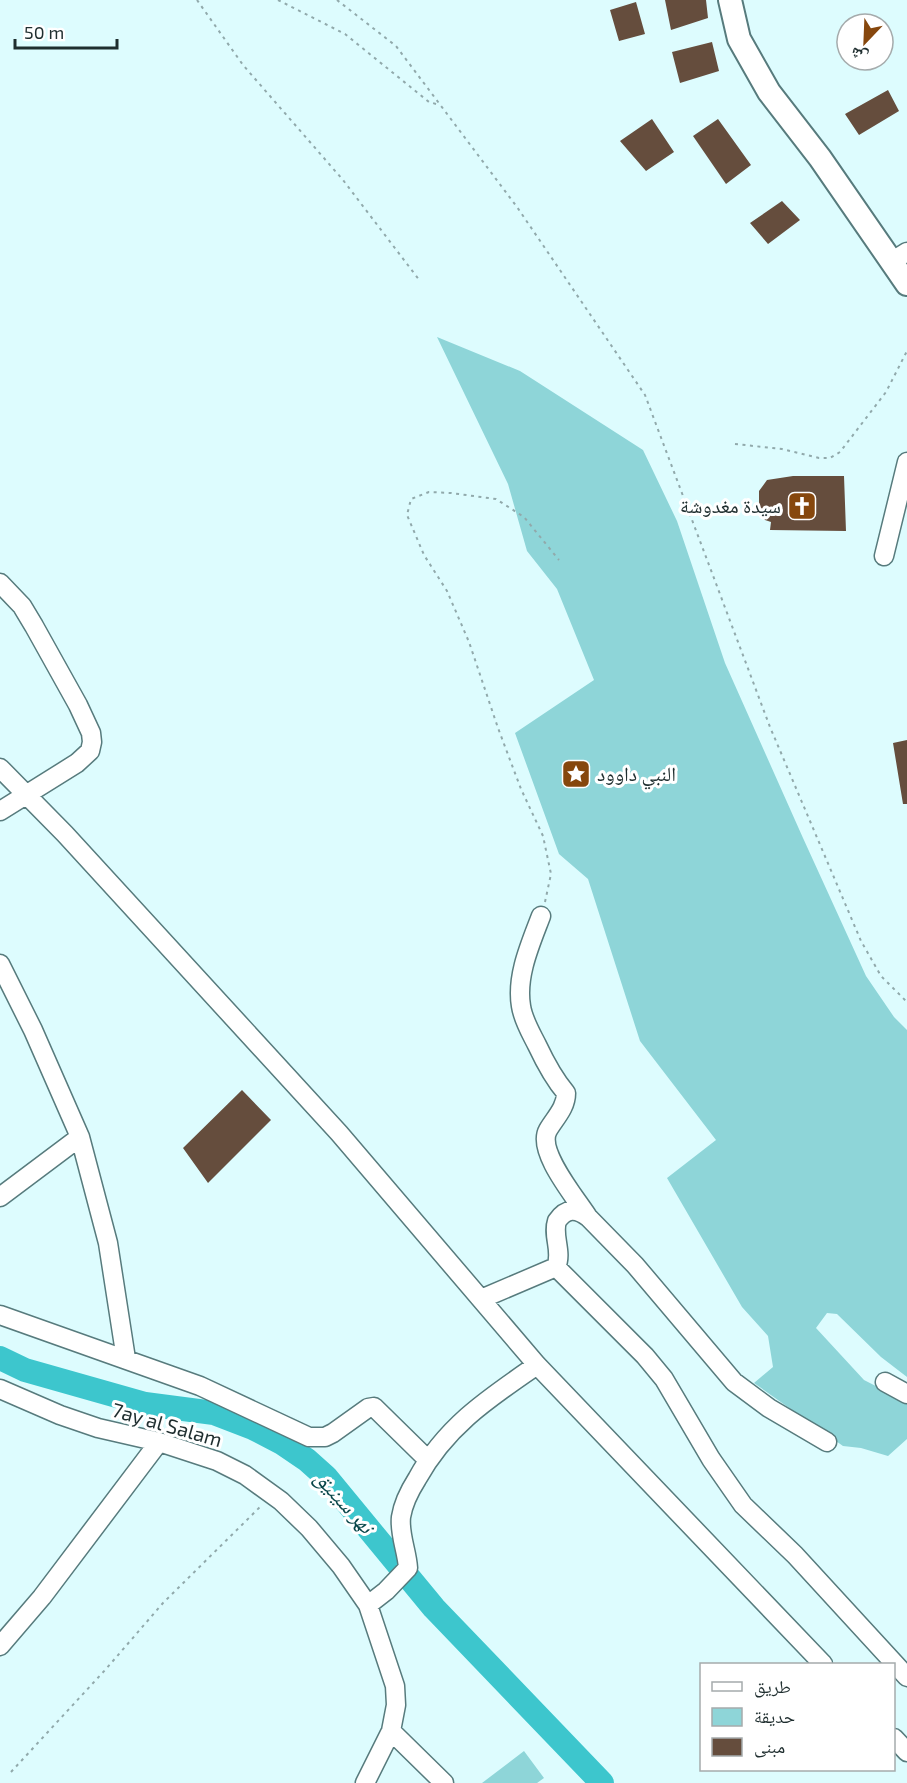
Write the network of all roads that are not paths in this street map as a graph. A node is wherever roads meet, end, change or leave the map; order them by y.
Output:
1 (730, 0) edge
2 (899, 257) edge
3 (907, 284) edge
4 (907, 462) edge
5 (884, 556) dead end
6 (0, 583) edge
7 (0, 768) edge
8 (27, 795) junction
9 (0, 812) edge
10 (541, 916) road end
11 (0, 964) edge
12 (80, 1137) junction
13 (0, 1197) edge
14 (588, 1216) junction
15 (556, 1267) junction
16 (481, 1299) junction
17 (0, 1315) edge
18 (126, 1359) junction
19 (537, 1365) junction
20 (885, 1382) dead end
21 (0, 1389) edge
22 (907, 1394) edge
23 (159, 1442) junction
24 (827, 1442) dead end
25 (428, 1459) junction
26 (368, 1605) junction
27 (0, 1646) edge
28 (821, 1663) edge
29 (894, 1663) edge
30 (895, 1664) edge
31 (907, 1677) edge
32 (391, 1731) junction
33 (895, 1739) edge
34 (907, 1752) edge
35 (365, 1783) edge
36 (444, 1783) edge

1 - 2 main road
2 - 3 main road
4 - 5 street
6 - 8 street
7 - 8 street
8 - 9 street
8 - 16 street
10 - 14 street
11 - 12 street
12 - 13 street
12 - 18 street
14 - 15 street
14 - 24 street
15 - 16 street
15 - 29 street
16 - 19 street
17 - 18 street
18 - 25 street
19 - 25 street
19 - 28 street
20 - 22 street
21 - 23 street, 7ay al Salam
23 - 26 street, 7ay al Salam
23 - 27 street
25 - 26 street
26 - 32 street, 7ay al Salam
30 - 31 street
32 - 35 street, 7ay al Salam
32 - 36 street
33 - 34 street

